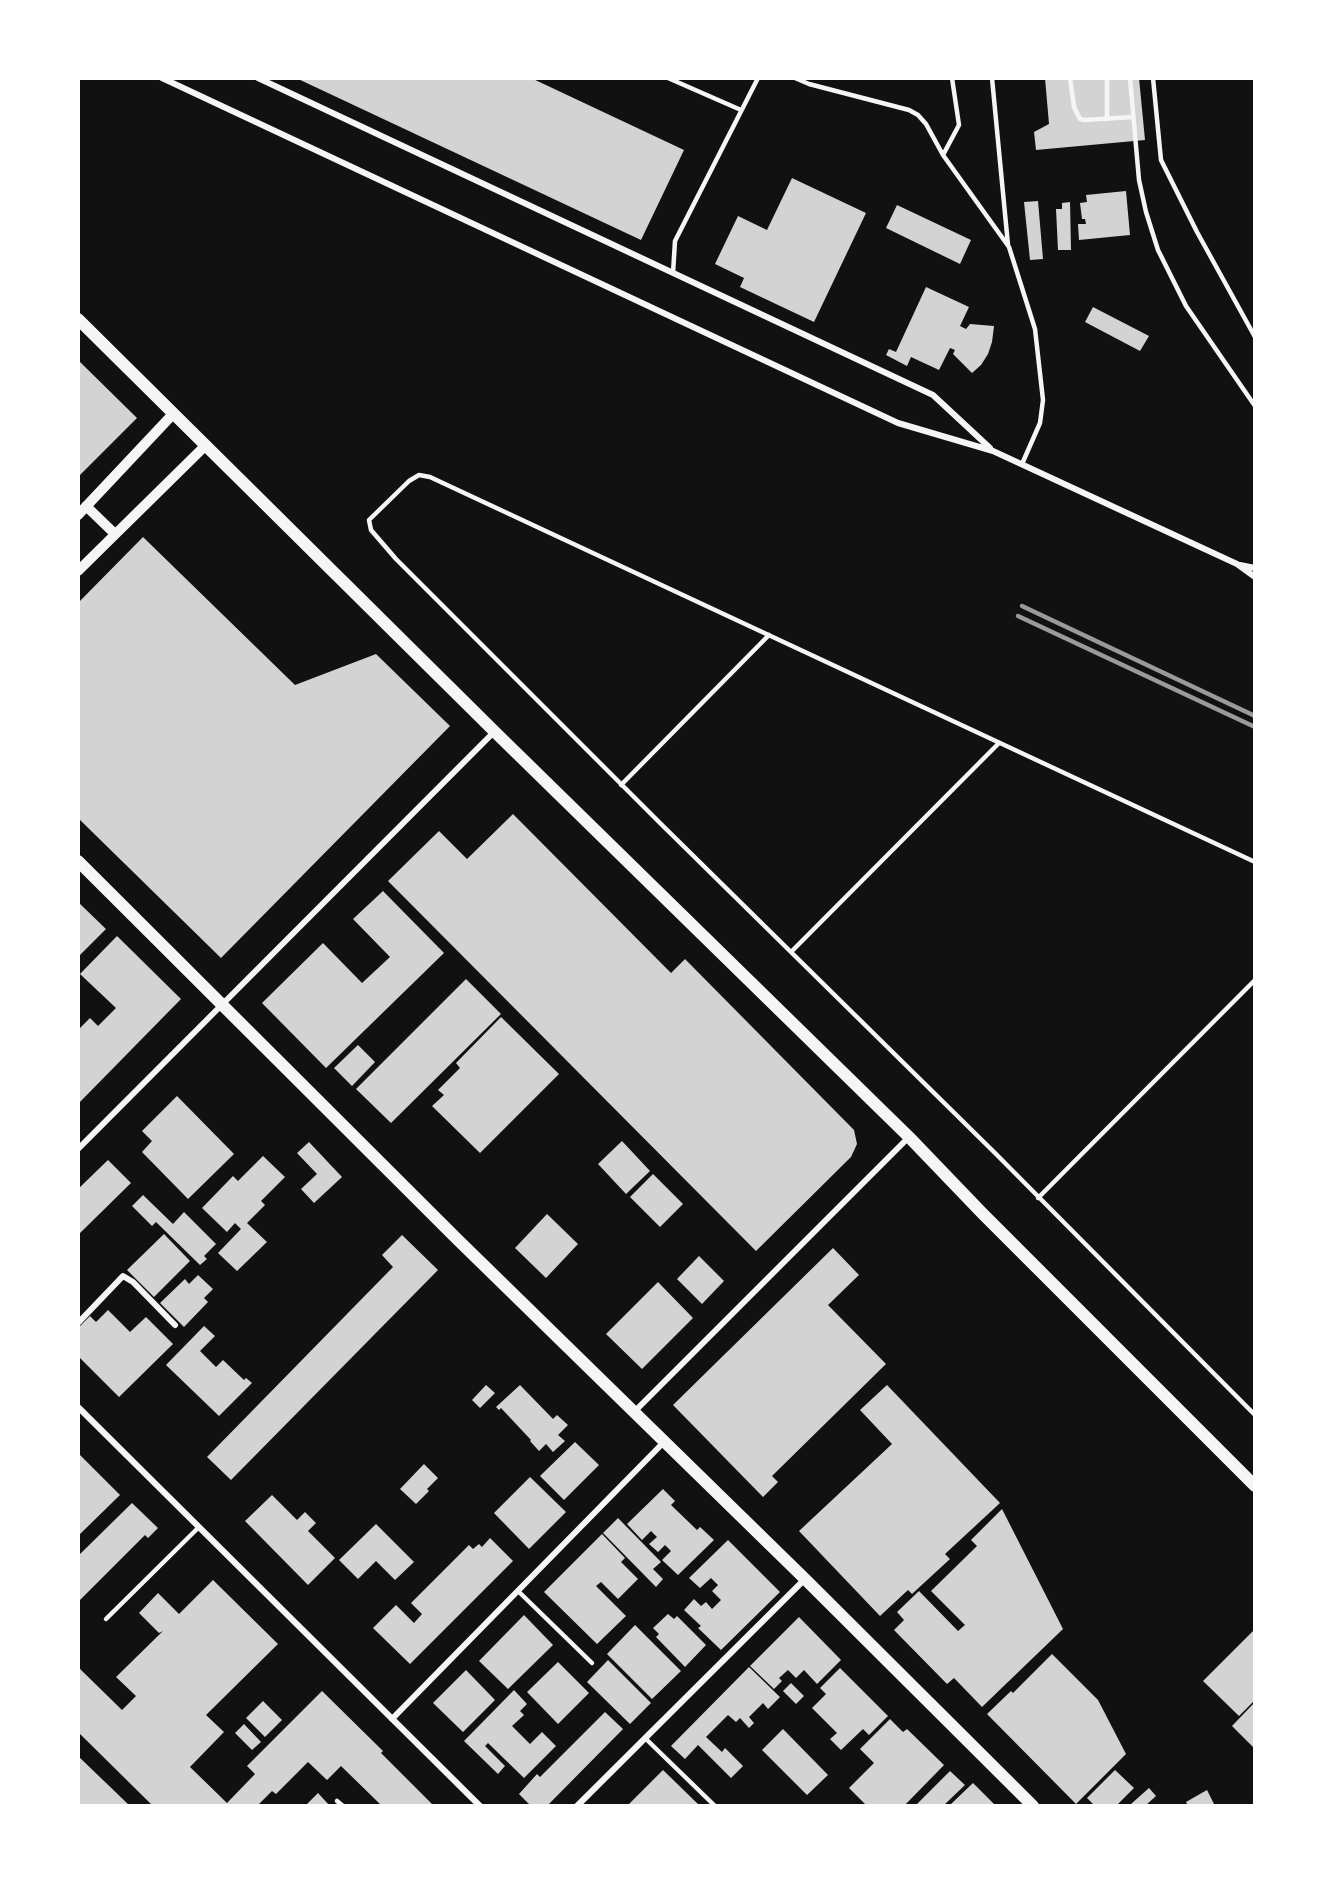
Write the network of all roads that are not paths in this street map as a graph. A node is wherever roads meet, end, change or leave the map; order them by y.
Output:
1 (162, 78) edge
2 (258, 78) edge
3 (668, 78) edge
4 (758, 78) edge
5 (795, 78) edge
6 (952, 78) edge
7 (992, 78) edge
8 (1070, 78) edge
9 (1107, 78) edge
10 (1130, 78) edge
11 (1153, 78) edge
12 (741, 110) junction
13 (1133, 117) junction
14 (1107, 119) junction
15 (943, 155) junction
16 (1009, 247) junction
17 (673, 273) junction
18 (78, 319) edge
19 (1255, 337) edge
20 (1255, 406) edge
21 (173, 414) junction
22 (205, 446) junction
23 (993, 451) junction
24 (1022, 464) junction
25 (82, 510) edge
26 (116, 534) junction
27 (1237, 564) junction
28 (1255, 568) edge
29 (78, 571) edge
30 (1255, 577) edge
31 (769, 635) junction
32 (495, 732) junction
33 (999, 743) junction
34 (621, 784) junction
35 (78, 861) edge
36 (1255, 862) edge
37 (791, 952) junction
38 (1255, 980) edge
39 (221, 1004) junction
40 (909, 1137) junction
41 (78, 1149) edge
42 (1038, 1198) junction
43 (78, 1323) edge
44 (175, 1325) dead end
45 (78, 1407) edge
46 (634, 1412) junction
47 (1255, 1415) edge
48 (664, 1442) junction
49 (1255, 1486) edge
50 (199, 1527) junction
51 (805, 1579) junction
52 (518, 1591) junction
53 (106, 1619) dead end
54 (592, 1663) dead end
55 (392, 1719) junction
56 (645, 1738) junction
57 (337, 1801) dead end
58 (343, 1806) edge
59 (480, 1806) edge
60 (577, 1806) edge
61 (715, 1806) edge
62 (1034, 1806) edge

1 - 23 street
2 - 17 street
3 - 12 lane
4 - 12 lane
5 - 15 lane
6 - 15 lane
7 - 16 lane
8 - 14 lane
9 - 14 lane
10 - 13 lane
11 - 19 lane
12 - 17 lane
13 - 14 lane
13 - 20 lane
15 - 16 lane
16 - 24 lane
17 - 23 street
18 - 21 main road
21 - 22 main road
21 - 25 street
22 - 26 street
22 - 32 main road
23 - 24 street
24 - 27 street
25 - 26 street
26 - 29 street
27 - 28 street
27 - 30 street
31 - 33 lane
31 - 34 lane
31 - 34 lane
32 - 39 street
32 - 40 main road
33 - 36 lane
33 - 37 lane
34 - 37 lane
35 - 39 main road
37 - 42 lane
38 - 42 lane
39 - 41 street
39 - 46 main road
40 - 46 street
40 - 49 main road
42 - 47 lane
43 - 44 street
45 - 50 street
46 - 48 main road
48 - 51 main road
48 - 52 street
50 - 53 lane
50 - 55 street
51 - 56 street
51 - 62 main road
52 - 54 lane
52 - 55 street
55 - 59 street
56 - 60 street
56 - 61 lane
57 - 58 lane

